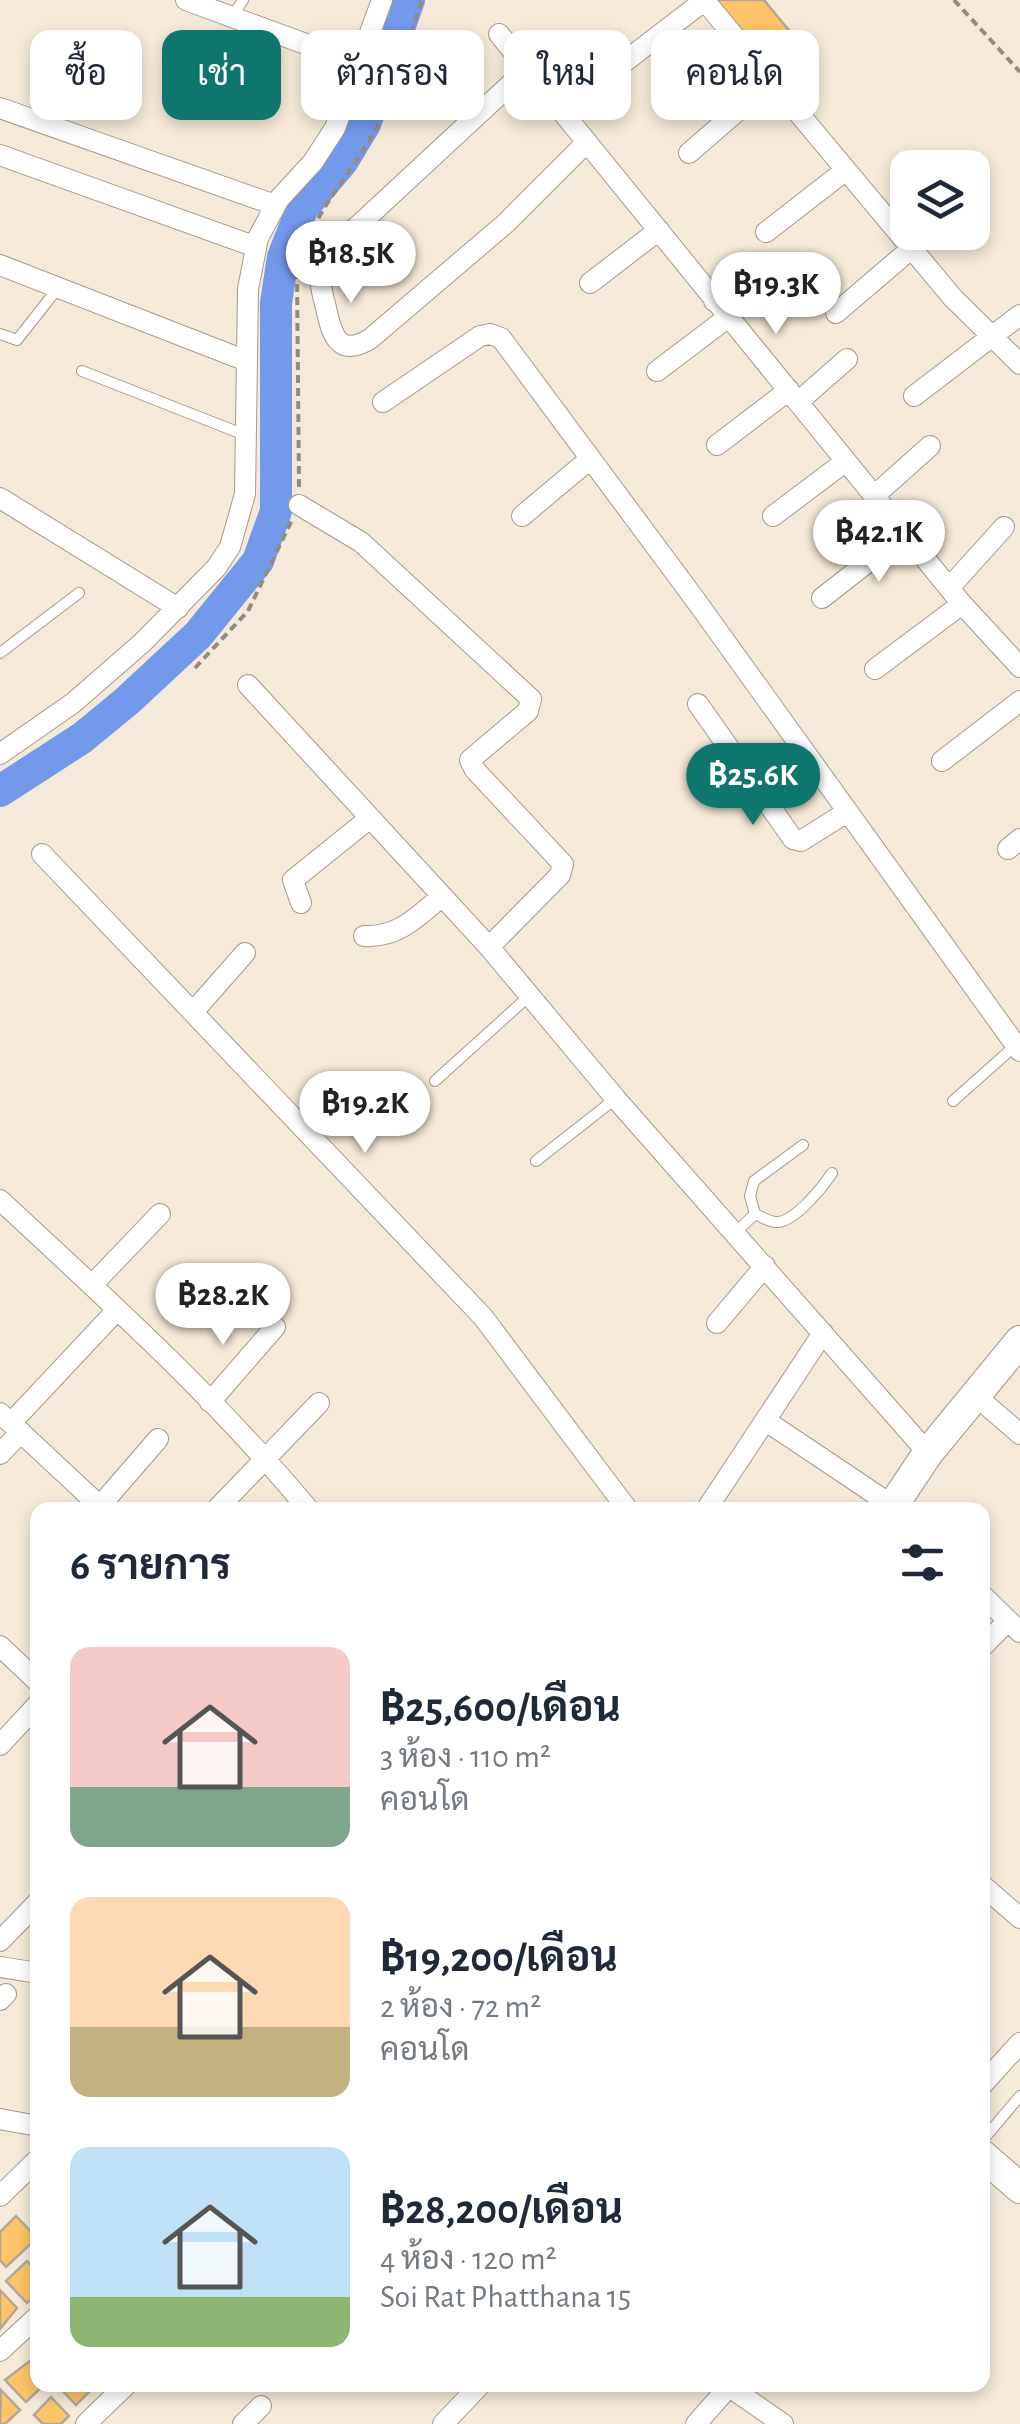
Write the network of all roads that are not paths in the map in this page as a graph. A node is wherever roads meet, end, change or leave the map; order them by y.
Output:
1 (186, 0) edge
2 (382, 0) edge
3 (704, 0) edge
4 (238, 8) edge
5 (372, 30) edge
6 (729, 30) edge
7 (499, 34) dead end
8 (301, 37) edge
9 (504, 40) edge
10 (631, 57) edge
11 (504, 90) edge
12 (0, 108) edge
13 (338, 120) edge
14 (569, 120) edge
15 (727, 120) edge
16 (804, 120) edge
17 (587, 142) junction
18 (689, 153) dead end
19 (0, 155) edge
20 (846, 170) junction
21 (275, 205) junction
22 (890, 223) edge
23 (659, 230) junction
24 (766, 232) dead end
25 (256, 246) junction
26 (911, 250) edge
27 (913, 250) edge
28 (0, 265) edge
29 (750, 271) dead end
30 (590, 283) dead end
31 (58, 288) junction
32 (721, 310) junction
33 (836, 313) dead end
34 (1020, 315) edge
35 (0, 334) edge
36 (992, 337) junction
37 (847, 359) dead end
38 (244, 360) junction
39 (1020, 364) edge
40 (82, 371) dead end
41 (657, 372) dead end
42 (794, 396) junction
43 (914, 396) dead end
44 (383, 402) dead end
45 (245, 435) junction
46 (717, 445) dead end
47 (930, 446) dead end
48 (590, 459) junction
49 (846, 461) junction
50 (874, 496) junction
51 (0, 498) edge
52 (299, 505) dead end
53 (522, 516) dead end
54 (773, 516) dead end
55 (1004, 527) dead end
56 (904, 533) junction
57 (80, 593) dead end
58 (955, 596) junction
59 (822, 598) dead end
60 (178, 608) junction
61 (0, 653) edge
62 (1020, 668) edge
63 (875, 669) dead end
64 (248, 684) dead end
65 (1020, 701) edge
66 (698, 704) dead end
67 (0, 754) edge
68 (942, 761) dead end
69 (847, 812) junction
70 (370, 818) junction
71 (42, 854) dead end
72 (442, 896) junction
73 (301, 903) dead end
74 (364, 936) dead end
75 (489, 947) junction
76 (245, 953) dead end
77 (530, 996) junction
78 (192, 1012) junction
79 (1018, 1048) edge
80 (434, 1082) dead end
81 (616, 1099) junction
82 (953, 1101) dead end
83 (803, 1144) dead end
84 (536, 1162) dead end
85 (832, 1173) dead end
86 (0, 1200) edge
87 (160, 1214) dead end
88 (755, 1214) junction
89 (736, 1232) junction
90 (765, 1266) junction
91 (92, 1284) junction
92 (117, 1310) junction
93 (717, 1322) dead end
94 (275, 1327) dead end
95 (823, 1333) junction
96 (1020, 1341) edge
97 (976, 1397) junction
98 (210, 1402) junction
99 (319, 1403) dead end
100 (766, 1421) junction
101 (11, 1423) edge
102 (1020, 1434) edge
103 (158, 1439) dead end
104 (928, 1453) junction
105 (0, 1454) edge
106 (264, 1457) junction
107 (96, 1502) edge
108 (107, 1502) edge
109 (223, 1502) edge
110 (302, 1502) edge
111 (622, 1502) edge
112 (711, 1502) edge
113 (885, 1502) edge
114 (898, 1502) edge
115 (990, 1603) edge
116 (1014, 1627) edge
117 (990, 1643) edge
118 (0, 1646) edge
119 (30, 1674) edge
120 (30, 1713) edge
121 (0, 1745) edge
122 (990, 1892) edge
123 (30, 1910) edge
124 (1020, 1918) edge
125 (0, 1941) edge
126 (0, 1967) edge
127 (30, 1972) edge
128 (1020, 2043) edge
129 (990, 2076) edge
130 (1020, 2096) edge
131 (0, 2119) edge
132 (30, 2125) edge
133 (990, 2132) edge
134 (990, 2161) edge
135 (30, 2167) edge
136 (1020, 2188) edge
137 (0, 2196) edge
138 (30, 2323) edge
139 (0, 2351) edge
140 (119, 2392) edge
141 (473, 2392) edge
142 (724, 2392) edge
143 (737, 2392) edge
144 (261, 2406) dead end
145 (86, 2424) edge
146 (243, 2424) edge
147 (443, 2424) edge
148 (696, 2424) edge
149 (783, 2424) edge

1 - 4 street
2 - 5 street
3 - 6 street
3 - 10 street
4 - 8 street
7 - 9 street
11 - 17 street
12 - 21 street
13 - 21 street
14 - 17 street
15 - 18 street
16 - 20 street
17 - 23 street
19 - 25 street
20 - 22 street
20 - 24 street
21 - 25 street
23 - 30 street
23 - 32 street
25 - 38 street
26 - 33 street
27 - 36 street
28 - 31 street
29 - 32 street
31 - 35 lane
31 - 38 street
32 - 41 street
32 - 42 street
34 - 36 street
36 - 39 street
36 - 43 street
37 - 42 street
38 - 45 street
40 - 45 lane
42 - 46 street
42 - 49 street
44 - 48 street
45 - 60 street
47 - 50 street
48 - 53 street
48 - 69 street
49 - 50 street
49 - 54 street
50 - 56 street
51 - 60 street
52 - 75 street
55 - 58 street
56 - 58 street
56 - 59 street
57 - 61 lane
58 - 62 street
58 - 63 street
60 - 67 street
64 - 70 street
65 - 68 street
66 - 69 street
69 - 79 street
70 - 72 street
70 - 73 street
71 - 78 street
72 - 74 street
72 - 75 street
75 - 77 street
76 - 78 street
77 - 80 lane
77 - 81 street
78 - 111 street
79 - 82 lane
81 - 84 lane
81 - 89 street
83 - 88 lane
85 - 88 lane
86 - 91 street
87 - 91 street
88 - 89 lane
89 - 90 street
90 - 93 street
90 - 95 street
91 - 92 street
92 - 98 street
92 - 101 street
94 - 98 street
95 - 100 street
95 - 104 street
96 - 97 street
97 - 102 street
97 - 104 street
98 - 106 street
99 - 106 street
100 - 112 street
100 - 113 street
101 - 105 street
101 - 107 street
103 - 108 street
104 - 114 street
106 - 109 street
106 - 110 street
115 - 116 street
116 - 117 street
118 - 119 street
120 - 121 street
122 - 124 street
123 - 125 street
126 - 127 street
128 - 129 street
130 - 133 lane
131 - 132 street
134 - 136 street
135 - 137 street
138 - 139 street
140 - 145 street
141 - 147 street
142 - 148 street
143 - 149 street
144 - 146 street

